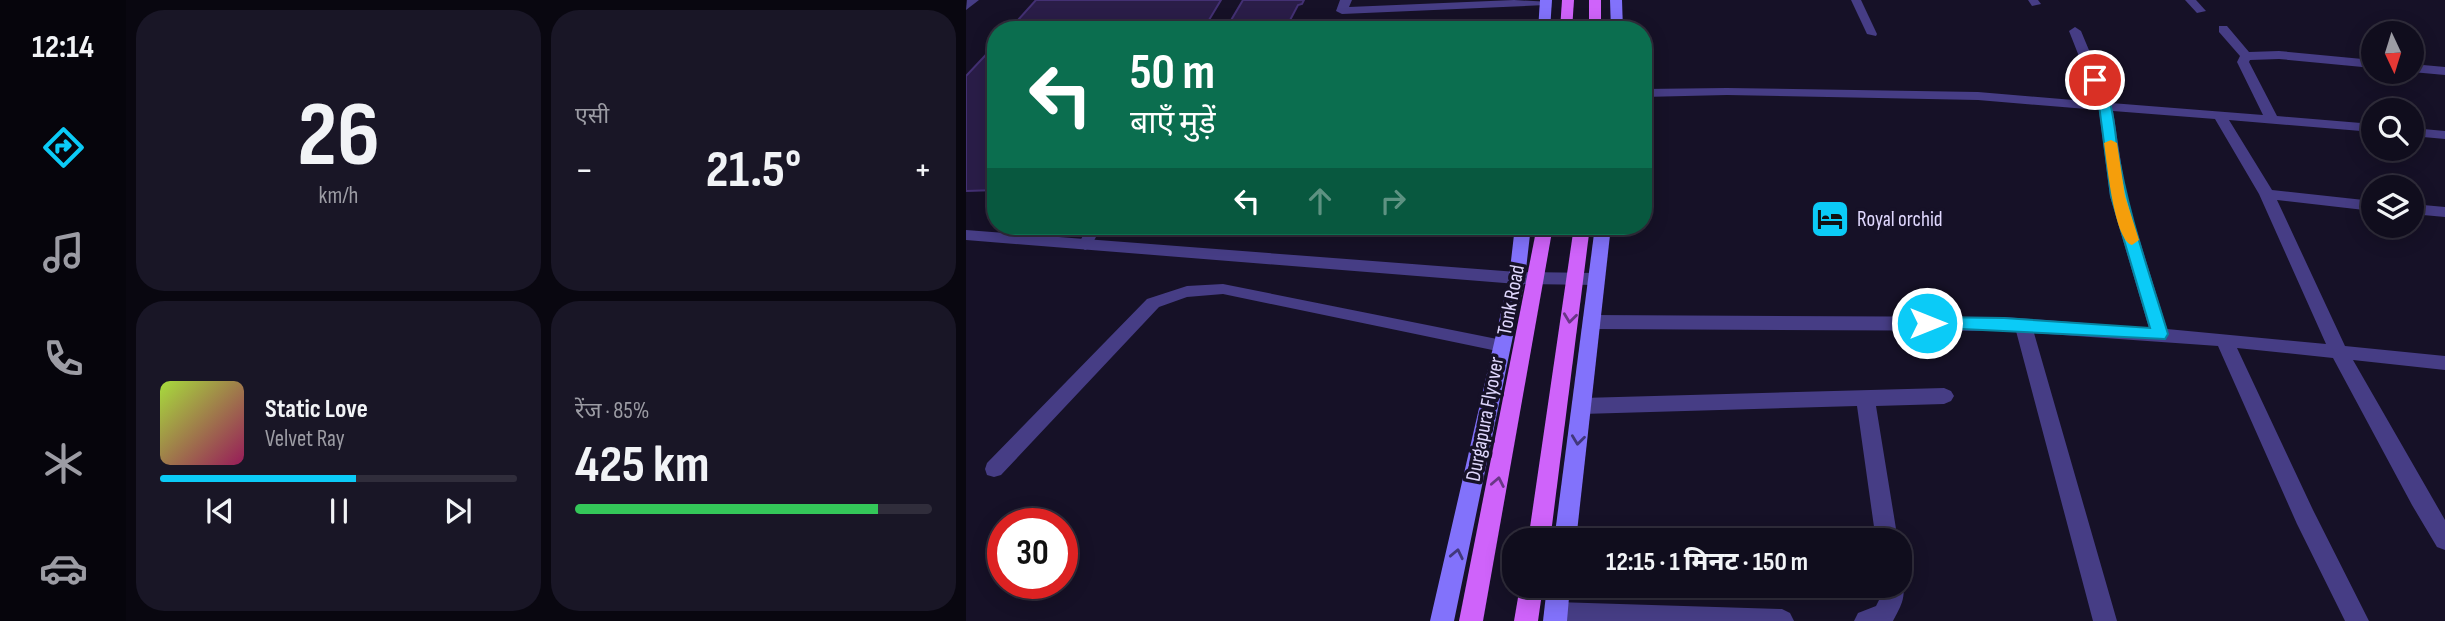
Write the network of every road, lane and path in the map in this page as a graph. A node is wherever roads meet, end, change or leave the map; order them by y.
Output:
1 (973, 0) edge
2 (1346, 0) edge
3 (1568, 0) edge
4 (1595, 0) edge
5 (1616, 0) edge
6 (1856, 0) edge
7 (2190, 0) edge
8 (1546, 1) edge
9 (966, 7) edge
10 (2201, 12) dead end
11 (1545, 21) edge
12 (1567, 21) edge
13 (1595, 21) edge
14 (1617, 21) edge
15 (2223, 29) dead end
16 (2075, 31) dead end
17 (1872, 34) dead end
18 (2246, 56) junction
19 (2361, 63) edge
20 (2424, 69) edge
21 (2445, 71) edge
22 (1652, 93) edge
23 (2105, 105) junction
24 (2219, 115) junction
25 (2272, 119) junction
26 (2361, 127) edge
27 (2424, 133) edge
28 (2445, 135) edge
29 (2267, 194) junction
30 (2361, 205) edge
31 (2424, 210) edge
32 (2445, 212) edge
33 (966, 235) edge
34 (1090, 235) edge
35 (1522, 235) edge
36 (1543, 235) edge
37 (1581, 235) edge
38 (1602, 235) edge
39 (1085, 246) junction
40 (1517, 278) junction
41 (1597, 279) junction
42 (1592, 322) junction
43 (2023, 325) junction
44 (2160, 334) junction
45 (2224, 340) junction
46 (1502, 346) junction
47 (2338, 351) junction
48 (2445, 363) edge
49 (1944, 396) dead end
50 (1865, 398) junction
51 (1582, 406) junction
52 (994, 469) dead end
53 (1541, 528) edge
54 (1567, 528) edge
55 (1885, 528) edge
56 (2445, 540) edge
57 (1530, 598) edge
58 (1558, 598) edge
59 (1893, 598) edge
60 (1555, 618) edge
61 (1442, 621) edge
62 (1471, 621) edge
63 (1526, 621) edge
64 (1782, 621) edge
65 (1866, 621) edge
66 (2105, 621) edge
67 (2357, 621) edge

1 - 9 street
2 - 8 street
3 - 12 main road
4 - 13 main road
5 - 14 street
6 - 17 lane
7 - 10 lane
8 - 11 street
15 - 18 street
16 - 23 street
18 - 19 street
18 - 25 street
20 - 21 street
22 - 23 street
23 - 24 street
23 - 44 street
24 - 25 street
24 - 29 street
25 - 26 street
27 - 28 street
29 - 30 street
29 - 47 street
31 - 32 street
33 - 39 street
34 - 39 lane
35 - 40 street, Tonk Road
62 -> 36 main road, Durgapura Flyover
37 -> 53 main road
38 - 41 street
39 - 40 street
40 - 41 street
40 - 46 street, Tonk Road
41 - 42 street
42 - 43 street
42 - 51 street
43 - 44 street
43 - 66 street
44 - 45 street
45 - 47 street
45 - 67 street
46 - 52 lane
61 -> 46 street, Tonk Road
47 - 48 street
47 - 56 street
49 - 50 street
50 - 51 street
50 - 55 street
51 -> 54 street
57 - 63 main road
58 - 60 street
59 - 65 street
60 - 64 street

